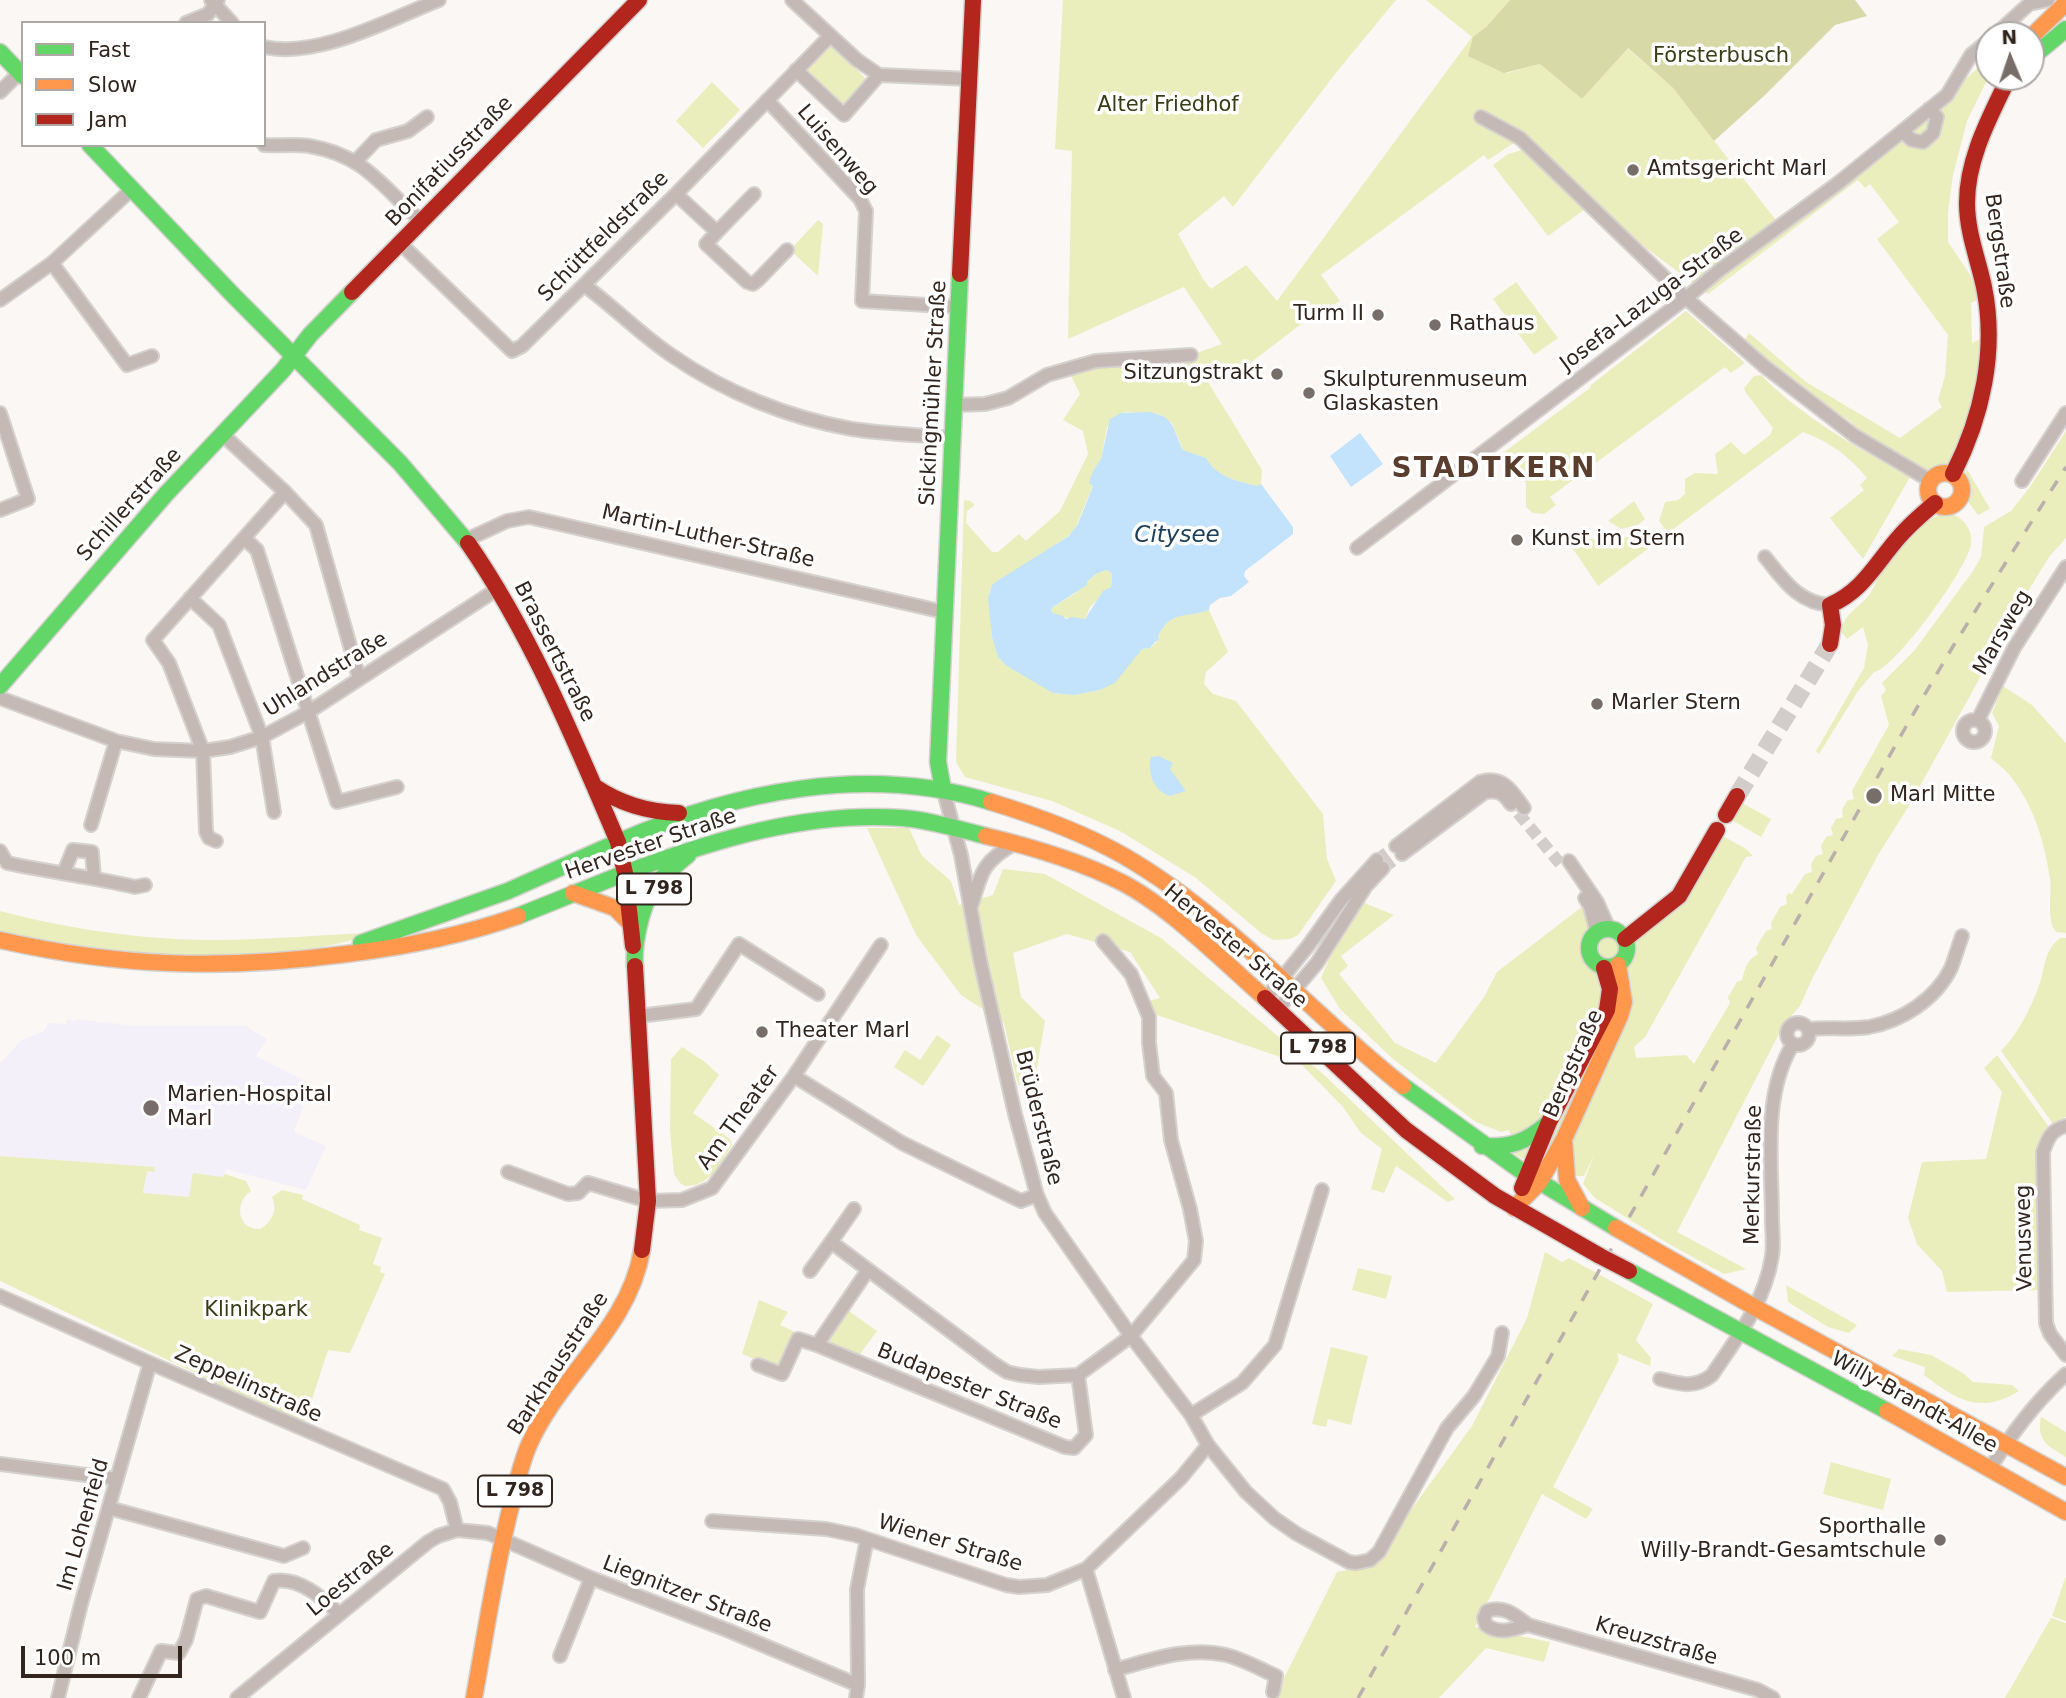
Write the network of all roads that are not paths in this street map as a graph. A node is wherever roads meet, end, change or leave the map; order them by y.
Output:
1 (439, 0) edge
2 (639, 0) edge
3 (792, 0) edge
4 (973, 0) edge
5 (2048, 0) edge
6 (214, 1) edge
7 (2066, 3) edge
8 (191, 21) edge
9 (230, 21) edge
10 (2010, 21) edge
11 (2045, 23) edge
12 (2066, 29) edge
13 (830, 36) junction
14 (2045, 46) edge
15 (266, 47) edge
16 (0, 52) edge
17 (1975, 52) edge
18 (796, 70) junction
19 (21, 74) edge
20 (879, 75) junction
21 (971, 79) junction
22 (2002, 91) edge
23 (0, 92) edge
24 (767, 100) junction
25 (1929, 109) junction
26 (427, 117) dead end
27 (1481, 117) dead end
28 (1902, 131) junction
29 (266, 145) edge
30 (92, 147) edge
31 (356, 161) junction
32 (132, 189) junction
33 (676, 194) junction
34 (754, 194) dead end
35 (421, 221) junction
36 (717, 232) junction
37 (400, 243) junction
38 (787, 250) dead end
39 (52, 263) junction
40 (584, 285) junction
41 (1686, 298) junction
42 (0, 300) edge
43 (959, 307) junction
44 (1191, 355) dead end
45 (152, 356) dead end
46 (293, 356) junction
47 (954, 405) junction
48 (0, 413) edge
49 (2066, 413) edge
50 (222, 434) junction
51 (953, 438) junction
52 (1953, 474) junction
53 (1931, 481) junction
54 (2022, 481) dead end
55 (285, 492) junction
56 (1935, 503) junction
57 (0, 510) edge
58 (244, 538) junction
59 (466, 540) junction
60 (1357, 548) dead end
61 (1765, 558) dead end
62 (2066, 567) edge
63 (2062, 581) edge
64 (499, 589) junction
65 (190, 598) junction
66 (1830, 605) junction
67 (944, 612) junction
68 (1830, 645) tunnel mouth
69 (359, 678) junction
70 (0, 686) edge
71 (0, 698) edge
72 (310, 711) junction
73 (1978, 720) dead end
74 (262, 737) junction
75 (116, 741) junction
76 (203, 751) junction
77 (594, 786) junction
78 (397, 787) dead end
79 (943, 789) junction
80 (1737, 796) tunnel mouth
81 (274, 812) dead end
82 (687, 814) junction
83 (1726, 815) dead end
84 (91, 825) dead end
85 (953, 828) junction
86 (1717, 830) dead end
87 (216, 841) dead end
88 (618, 842) junction
89 (1015, 843) junction
90 (698, 846) junction
91 (1399, 850) joint
92 (0, 851) edge
93 (1380, 864) tunnel mouth
94 (1565, 864) tunnel mouth
95 (64, 872) junction
96 (625, 873) junction
97 (94, 878) junction
98 (145, 885) dead end
99 (573, 893) junction
100 (971, 908) junction
101 (630, 923) junction
102 (1603, 931) junction
103 (1962, 936) dead end
104 (1625, 939) junction
105 (0, 940) edge
106 (1102, 941) dead end
107 (881, 945) dead end
108 (633, 946) junction
109 (304, 960) junction
110 (1611, 966) junction
111 (1289, 984) junction
112 (818, 995) dead end
113 (1272, 1004) junction
114 (639, 1016) junction
115 (794, 1076) junction
116 (1549, 1122) junction
117 (2066, 1126) edge
118 (1564, 1139) junction
119 (1482, 1146) junction
120 (508, 1172) dead end
121 (1533, 1180) junction
122 (1322, 1190) dead end
123 (1554, 1192) joint
124 (1037, 1195) junction
125 (648, 1201) junction
126 (1582, 1208) junction
127 (854, 1209) dead end
128 (1514, 1209) junction
129 (831, 1242) junction
130 (868, 1270) junction
131 (810, 1271) dead end
132 (1629, 1271) joint
133 (0, 1296) edge
134 (1756, 1308) junction
135 (1741, 1332) junction
136 (1502, 1333) dead end
137 (1131, 1336) junction
138 (817, 1345) junction
139 (2066, 1355) edge
140 (150, 1363) junction
141 (758, 1365) dead end
142 (2066, 1374) edge
143 (1078, 1375) junction
144 (1660, 1379) dead end
145 (1191, 1415) junction
146 (2005, 1444) junction
147 (1208, 1445) junction
148 (0, 1464) edge
149 (1989, 1470) junction
150 (2066, 1477) edge
151 (117, 1479) junction
152 (109, 1507) junction
153 (2066, 1512) edge
154 (712, 1521) dead end
155 (457, 1530) junction
156 (503, 1539) junction
157 (867, 1539) junction
158 (303, 1548) dead end
159 (1086, 1569) junction
160 (591, 1578) junction
161 (339, 1614) junction
162 (1528, 1625) dead end
163 (560, 1656) dead end
164 (1115, 1670) junction
165 (857, 1691) edge
166 (1273, 1692) dead end
167 (58, 1698) edge
168 (139, 1698) edge
169 (237, 1698) edge
170 (474, 1698) edge
171 (1124, 1698) edge
172 (1773, 1698) edge

1 - 15 street
2 - 35 main road, Bonifatiusstraße
3 - 13 street
4 - 21 main road, Sickingmühler Straße
5 - 10 street
6 - 8 street
6 - 9 street
7 - 11 main road
12 - 14 main road
13 - 18 street, Schüttfeldstraße
13 - 20 street
16 - 19 main road
17 - 25 street, Josefa-Lazuga-Straße
18 - 20 street
18 - 24 street, Schüttfeldstraße
19 - 23 street
20 - 21 street
21 - 43 main road, Sickingmühler Straße
22 - 52 main road, Bergstraße
24 - 33 street, Schüttfeldstraße
24 - 43 street, Luisenweg
25 - 28 street, Josefa-Lazuga-Straße
25 - 28 street
26 - 31 street
27 - 41 street
28 - 41 street, Josefa-Lazuga-Straße
29 - 31 street
30 - 32 main road, Brassertstraße
31 - 35 street
32 - 39 street
32 - 46 main road, Brassertstraße
33 - 36 street
33 - 40 street, Schüttfeldstraße
34 - 36 street
35 - 37 main road, Bonifatiusstraße
36 - 38 street
37 - 40 street, Schüttfeldstraße
37 - 46 main road, Bonifatiusstraße
39 - 42 street
39 - 45 street
40 - 51 street
41 - 53 street
41 - 60 street, Josefa-Lazuga-Straße
43 - 47 main road, Sickingmühler Straße
44 - 47 street
46 - 50 main road, Schillerstraße
46 - 59 main road, Brassertstraße
47 - 51 main road, Sickingmühler Straße
48 - 57 street
49 - 54 street
50 - 55 street
50 - 70 main road, Schillerstraße
51 - 67 main road, Sickingmühler Straße
52 - 53 main road
52 - 56 main road, Bergstraße
53 - 56 main road
55 - 58 street
55 - 69 street
56 - 66 main road, Bergstraße
58 - 65 street
58 - 72 street
59 - 64 main road, Brassertstraße
59 - 67 street, Martin-Luther-Straße
61 - 66 street
62 - 63 street, Marsweg
63 - 73 street, Marsweg
64 - 69 street, Uhlandstraße
64 - 77 main road, Brassertstraße
65 - 74 street
65 - 76 street
66 - 68 main road
67 - 79 main road, Sickingmühler Straße
69 - 72 street, Uhlandstraße
71 - 75 street, Uhlandstraße
72 - 74 street, Uhlandstraße
72 - 78 street
74 - 76 street, Uhlandstraße
74 - 81 street
75 - 76 street, Uhlandstraße
75 - 84 street
76 - 87 street
77 - 82 main road, L 798
77 - 88 main road, Brassertstraße
79 - 82 main road, Hervester Straße / L 798
79 - 85 street, Brüderstraße
79 - 111 main road, Hervester Straße / L 798
80 - 83 main road
82 - 88 main road, Hervester Straße / L 798
85 - 89 main road, Hervester Straße / L 798
85 - 90 main road, Hervester Straße / L 798
85 - 100 street, Brüderstraße
86 - 104 main road
88 - 96 main road, Brassertstraße / L 798
88 - 109 main road, Hervester Straße
89 - 100 street
89 - 113 main road, Hervester Straße / L 798
90 - 96 main road, Hervester Straße / L 798
90 - 108 main road, L 798
91 - 91 street
92 - 95 street
93 - 111 street
94 - 102 street, Bergstraße
95 - 97 street
95 - 97 street
96 - 99 main road, Hervester Straße
96 - 101 main road, Brassertstraße / L 798
97 - 98 street
99 - 101 main road, L 798
99 - 109 main road, Hervester Straße
100 - 124 street, Brüderstraße
101 - 108 main road, Brassertstraße / L 798
102 - 104 main road
102 - 110 main road, Bergstraße
103 - 134 street, Merkurstraße
104 - 110 main road, Bergstraße
105 - 109 main road, Hervester Straße
106 - 137 street
107 - 115 street, Am Theater
108 - 114 main road, Brassertstraße / L 798
110 - 116 main road, Bergstraße
110 - 118 main road, Bergstraße
111 - 113 street
111 - 119 main road, Hervester Straße / L 798
112 - 114 street
113 - 128 main road, Hervester Straße / L 798
114 - 125 main road, Brassertstraße / L 798
115 - 124 street
115 - 125 street, Am Theater
116 - 119 main road, Bergstraße
116 - 121 main road, Bergstraße
117 - 139 street, Venusweg
118 - 121 main road, Bergstraße
118 - 126 main road, Bergstraße
119 - 121 main road, Hervester Straße / L 798
120 - 125 street
121 - 123 main road, Hervester Straße
121 - 128 main road, Bergstraße
122 - 145 street
123 - 126 main road, Willy-Brandt-Allee
124 - 137 street, Brüderstraße
125 - 156 main road, Barkhausstraße / L 798
126 - 134 main road, Willy-Brandt-Allee, bridge
127 - 129 street
128 - 132 main road, Hervester Straße, bridge
129 - 130 street, Budapester Straße
129 - 131 street
130 - 138 street
130 - 143 street, Budapester Straße
132 - 135 main road, Willy-Brandt-Allee
133 - 140 street, Zeppelinstraße
134 - 135 street
134 - 146 main road, Willy-Brandt-Allee
135 - 144 street
135 - 149 main road, Willy-Brandt-Allee
136 - 147 street, Brüderstraße
137 - 143 street
137 - 145 street, Brüderstraße
138 - 141 street
138 - 143 street, Budapester Straße
140 - 151 street, Im Lohenfeld
140 - 155 street, Zeppelinstraße
142 - 146 street
145 - 147 street, Brüderstraße
146 - 149 street
146 - 150 main road, Willy-Brandt-Allee
147 - 159 street, Wiener Straße
148 - 151 street
149 - 153 main road, Willy-Brandt-Allee
151 - 152 street, Im Lohenfeld
152 - 158 street
152 - 167 street, Im Lohenfeld
154 - 157 street, Wiener Straße
155 - 156 street
155 - 161 street, Loestraße
156 - 160 street, Liegnitzer Straße
156 - 170 main road, Barkhausstraße / L 798
157 - 159 street, Wiener Straße
157 - 165 street
159 - 164 street
160 - 163 street
160 - 165 street, Liegnitzer Straße
161 - 168 street
161 - 169 street, Loestraße
162 - 172 street, Kreuzstraße
164 - 166 street
164 - 171 street

